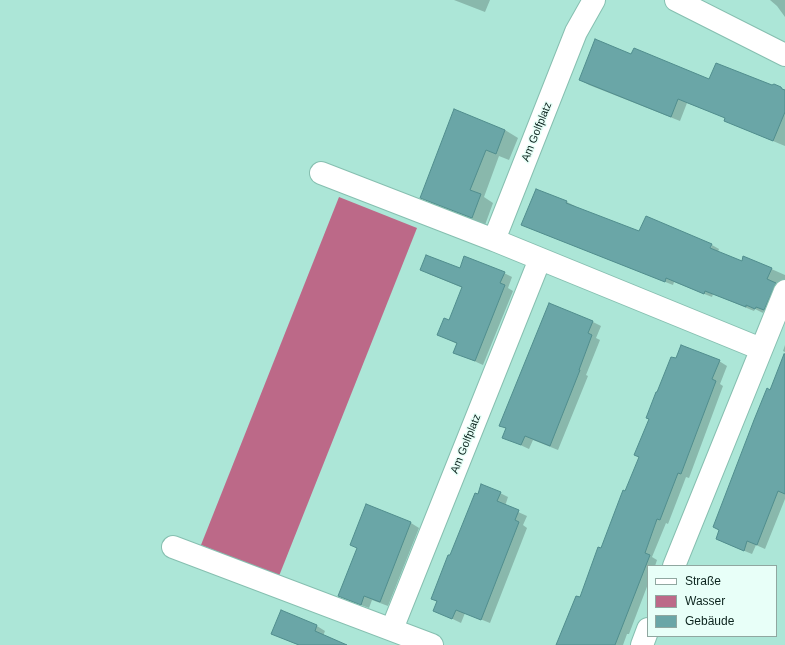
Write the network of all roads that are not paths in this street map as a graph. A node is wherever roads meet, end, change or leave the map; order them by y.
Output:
1 (594, 0) edge
2 (676, 0) edge
3 (785, 54) edge
4 (321, 173) dead end
5 (494, 240) junction
6 (540, 260) junction
7 (785, 291) edge
8 (761, 349) junction
9 (172, 547) dead end
10 (674, 565) edge
11 (392, 629) junction
12 (647, 632) edge
13 (432, 645) edge
14 (642, 645) edge

1 - 5 street, Am Golfplatz
2 - 3 street
4 - 5 street
5 - 6 street
6 - 8 street
6 - 11 street, Am Golfplatz
7 - 8 street
8 - 10 street
9 - 11 street
11 - 13 street
12 - 14 street

